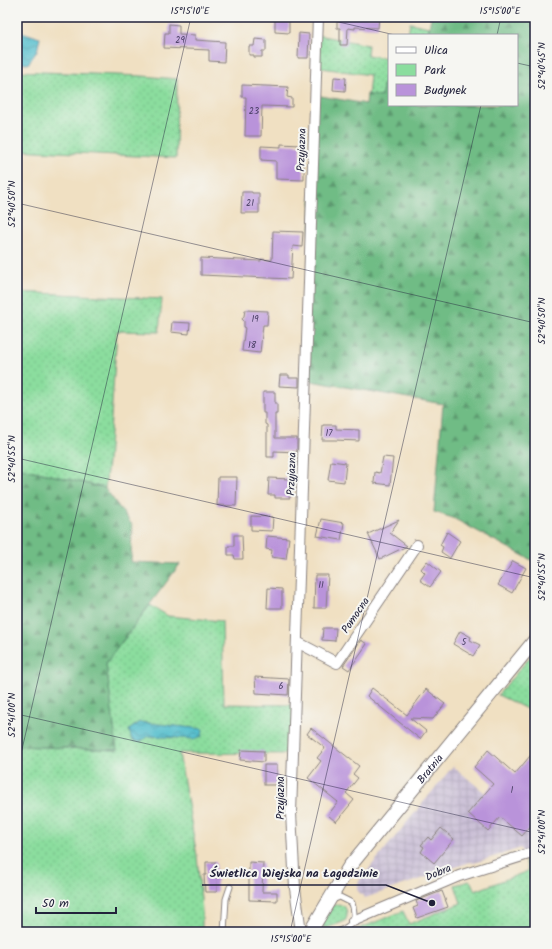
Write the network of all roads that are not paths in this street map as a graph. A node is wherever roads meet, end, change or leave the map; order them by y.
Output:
1 (318, 17) edge
2 (417, 545) dead end
3 (535, 640) edge
4 (297, 642) junction
5 (535, 852) edge
6 (230, 887) dead end
7 (329, 901) junction
8 (353, 921) junction
9 (224, 932) edge
10 (301, 932) edge
11 (310, 932) edge
12 (337, 932) edge

1 - 4 street, Przyjazna
2 - 4 street, Pomocna
3 - 7 street, Bratnia
4 - 10 street, Przyjazna
5 - 8 street, Dobra
6 - 9 lane
7 - 8 lane
7 - 11 street, Bratnia
8 - 12 lane

